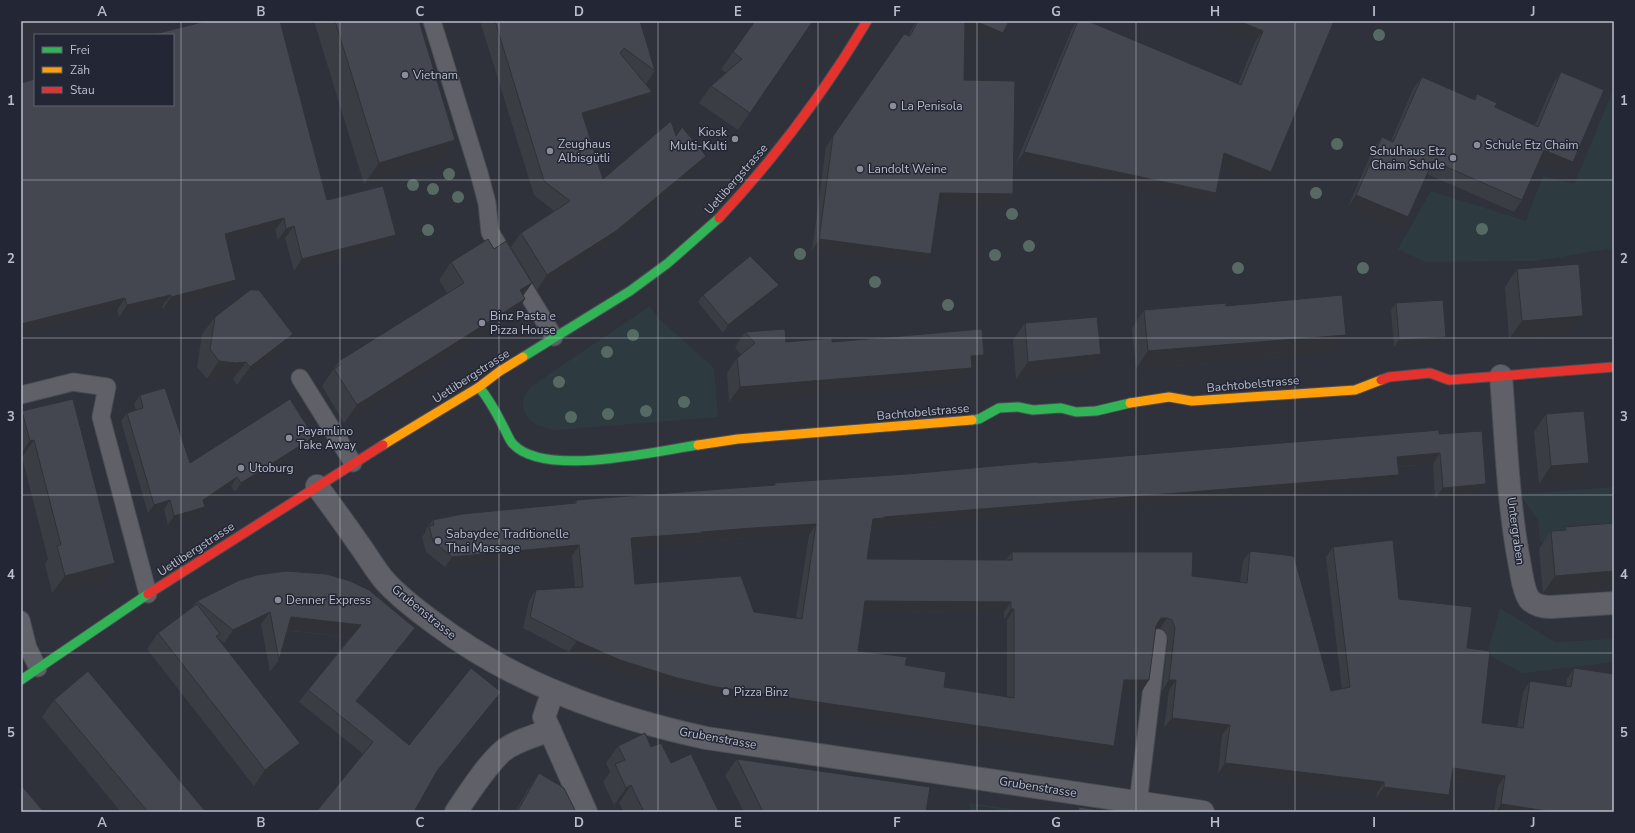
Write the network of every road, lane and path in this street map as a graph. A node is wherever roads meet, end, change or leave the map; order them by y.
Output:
1 (432, 21) edge
2 (867, 21) edge
3 (554, 337) junction
4 (1614, 367) edge
5 (1501, 376) junction
6 (300, 378) dead end
7 (479, 387) junction
8 (21, 395) edge
9 (353, 463) junction
10 (317, 486) junction
11 (148, 594) junction
12 (1614, 603) edge
13 (21, 620) edge
14 (1158, 638) edge
15 (38, 668) junction
16 (21, 680) edge
17 (553, 691) junction
18 (550, 730) junction
19 (1138, 803) junction
20 (456, 812) edge
21 (586, 812) edge
22 (1202, 812) edge

1 - 3 lane
2 - 3 street, Uetlibergstrasse
3 - 7 street, Uetlibergstrasse
4 - 5 street, Bachtobelstrasse
5 - 7 street, Bachtobelstrasse
5 - 12 street, Untergraben
6 - 9 lane
7 - 9 street, Uetlibergstrasse
8 - 11 lane
9 - 10 street, Uetlibergstrasse
10 - 11 street, Uetlibergstrasse
10 - 17 street, Grubenstrasse
11 - 15 street, Uetlibergstrasse
13 - 15 lane
14 - 19 lane
15 - 16 street, Uetlibergstrasse
17 - 18 street
17 - 19 street, Grubenstrasse
18 - 20 street
18 - 21 street
19 - 22 street, Grubenstrasse

